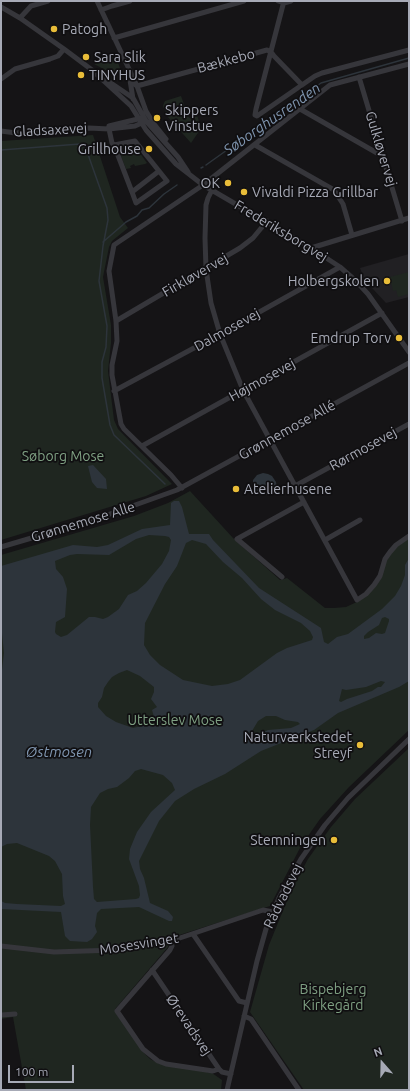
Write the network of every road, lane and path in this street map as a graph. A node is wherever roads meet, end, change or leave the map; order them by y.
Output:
1 (48, 1) edge
2 (97, 1) edge
3 (130, 1) edge
4 (244, 1) edge
5 (291, 1) edge
6 (282, 2) edge
7 (1, 7) edge
8 (101, 10) junction
9 (20, 18) junction
10 (114, 38) junction
11 (64, 49) junction
12 (409, 50) edge
13 (271, 52) junction
14 (409, 64) edge
15 (128, 67) junction
16 (94, 72) junction
17 (359, 77) junction
18 (1, 79) edge
19 (131, 81) junction
20 (302, 85) junction
21 (137, 86) junction
22 (139, 93) junction
23 (133, 98) junction
24 (300, 109) junction
25 (138, 111) junction
26 (143, 120) junction
27 (100, 128) junction
28 (109, 129) junction
29 (1, 131) edge
30 (255, 144) junction
31 (114, 145) junction
32 (174, 153) junction
33 (384, 157) junction
34 (159, 171) junction
35 (191, 174) junction
36 (203, 184) junction
37 (212, 190) junction
38 (132, 192) junction
39 (409, 218) edge
40 (266, 221) junction
41 (402, 221) junction
42 (352, 235) junction
43 (311, 248) junction
44 (340, 267) junction
45 (206, 269) junction
46 (382, 313) junction
47 (116, 321) junction
48 (220, 334) junction
49 (409, 352) edge
50 (409, 363) edge
51 (243, 390) junction
52 (114, 391) junction
53 (409, 424) edge
54 (270, 440) junction
55 (142, 446) junction
56 (295, 486) junction
57 (182, 488) junction
58 (164, 496) joint
59 (304, 502) junction
60 (360, 520) dead end
61 (409, 536) edge
62 (325, 540) junction
63 (1, 547) edge
64 (282, 577) dead end
65 (409, 739) edge
66 (273, 912) junction
67 (193, 934) junction
68 (171, 941) junction
69 (1, 946) edge
70 (152, 970) junction
71 (247, 1003) junction
72 (15, 1014) dead end
73 (1, 1016) edge
74 (244, 1016) junction
75 (219, 1069) junction
76 (231, 1074) junction
77 (227, 1090) edge
78 (299, 1090) edge

1 - 9 street
2 - 8 street
3 - 8 street
4 - 10 street
5 - 6 street
6 - 13 street
7 - 9 street
8 - 10 street
9 - 11 street
10 - 15 street
11 - 16 street
11 - 18 street
12 - 20 street
13 - 20 street, Bækkebo
13 - 20 street
13 - 21 street, Bækkebo
14 - 17 street
15 - 19 street
15 - 21 street
16 - 23 street
16 - 25 street, Frederiksborgvej
17 - 24 street
17 - 33 street, Gulkløvervej
19 - 21 street
19 - 23 street
21 - 22 street
22 - 25 street
22 - 32 street, Frederiksborgvej
23 - 25 street, Frederiksborgvej
24 - 30 street
24 - 33 street
25 - 26 street, Frederiksborgvej
26 - 27 street, Gladsaxevej
26 - 28 street, Gladsaxevej
26 - 32 street, Frederiksborgvej
26 - 35 street, Frederiksborgvej
27 - 28 street, Gladsaxevej
27 - 29 street, Gladsaxevej
28 - 31 street
30 - 36 street
30 - 42 street
31 - 34 street
31 - 38 street
32 - 35 street, Frederiksborgvej
33 - 41 street, Gulkløvervej
34 - 38 street
34 - 38 street
35 - 36 street, Frederiksborgvej
36 - 37 street, Frederiksborgvej
36 - 47 street
37 - 40 street, Frederiksborgvej
37 - 45 street
39 - 41 street
40 - 43 street, Frederiksborgvej
40 - 45 street, Firkløvervej
41 - 42 street
42 - 43 street
43 - 44 street, Frederiksborgvej
44 - 46 street, Frederiksborgvej
44 - 48 street, Dalmosevej
45 - 47 street, Firkløvervej
45 - 48 street
46 - 49 street, Frederiksborgvej
46 - 51 street, Højmosevej
47 - 52 street
48 - 51 street
48 - 52 street, Dalmosevej
50 - 54 street, Grønnemose Allé
51 - 54 street
51 - 55 street, Højmosevej
52 - 55 street
53 - 56 street, Rørmosevej
54 - 56 street
54 - 57 street, Grønnemose Allé
55 - 57 street
56 - 59 street
57 - 58 street, Grønnemose Allé
58 - 63 street, Grønnemose Alle
59 - 62 street
59 - 64 street
60 - 62 street
61 - 62 street
65 - 66 street, Rådvadsvej
66 - 67 street, Mosesvinget
66 - 71 street, Rådvadsvej
67 - 68 street, Mosesvinget
67 - 71 street
68 - 69 street, Mosesvinget
68 - 70 street
70 - 75 street, Ørevadsvej
70 - 75 street
71 - 74 street, Rådvadsvej
72 - 73 street
74 - 76 street, Rådvadsvej
74 - 78 street
75 - 76 street, Ørevadsvej
76 - 77 street, Rådvadsvej

